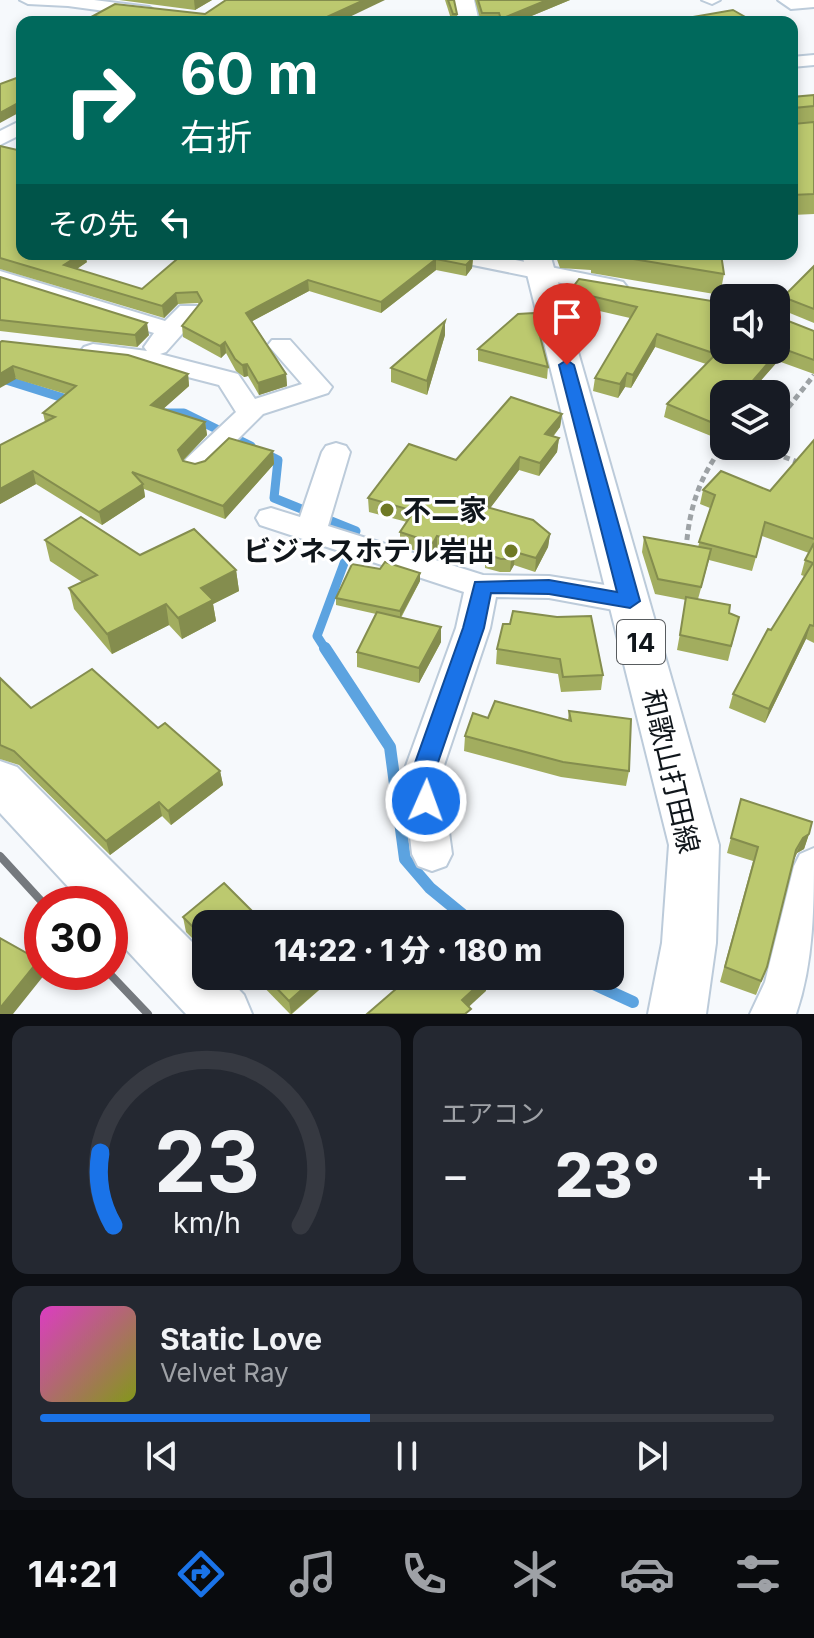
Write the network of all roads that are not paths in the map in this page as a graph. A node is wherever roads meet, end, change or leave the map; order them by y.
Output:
1 (28, 0) edge
2 (785, 0) edge
3 (814, 2) edge
4 (168, 14) edge
5 (505, 260) edge
6 (540, 264) edge
7 (9, 270) edge
8 (633, 291) edge
9 (189, 311) edge
10 (169, 330) junction
11 (281, 345) dead end
12 (75, 350) edge
13 (150, 359) junction
14 (248, 410) junction
15 (336, 452) dead end
16 (196, 465) edge
17 (271, 518) dead end
18 (311, 531) junction
19 (482, 586) junction
20 (630, 601) junction
21 (0, 781) edge
22 (432, 854) dead end
23 (814, 866) edge
24 (224, 1014) edge
25 (677, 1014) edge
26 (772, 1014) edge

1 - 4 street
2 - 3 street
5 - 6 street
6 - 8 street
6 - 20 main road, 和歌山打田線 / 14
7 - 10 street
9 - 10 street
10 - 13 street
11 - 14 street
12 - 13 street
13 - 14 street
14 - 16 street
15 - 18 street
17 - 18 street
18 - 19 street
19 - 20 street
19 - 22 street
20 - 25 main road, 和歌山打田線 / 14
21 - 24 main road
23 - 26 street

